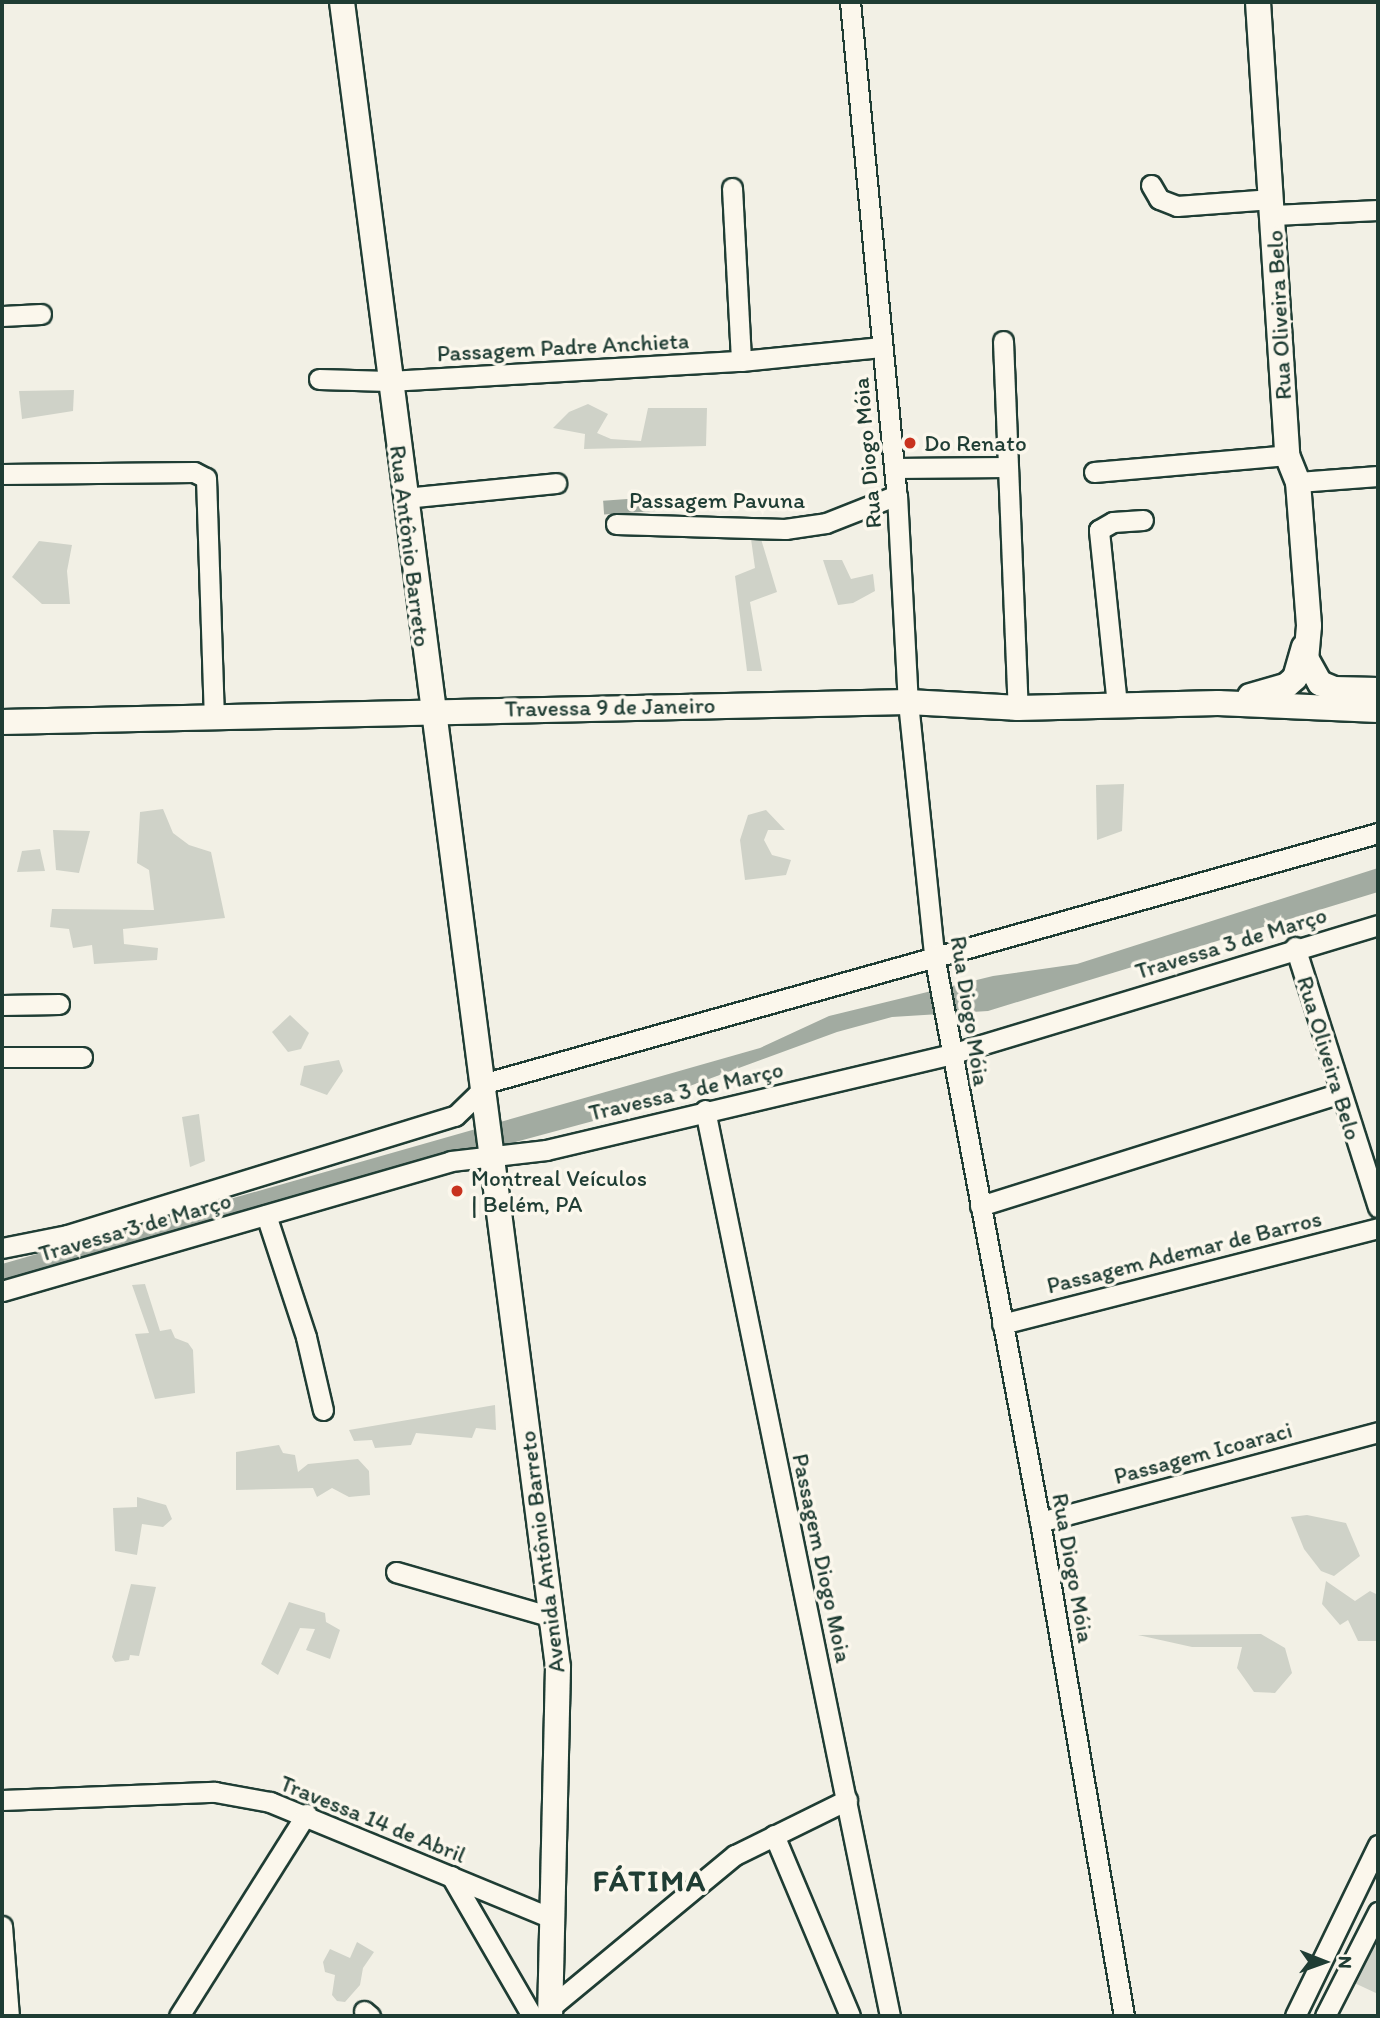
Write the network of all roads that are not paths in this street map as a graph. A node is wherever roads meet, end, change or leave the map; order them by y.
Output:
1 (342, 2) edge
2 (850, 2) edge
3 (1258, 2) edge
4 (1151, 185) dead end
5 (732, 187) dead end
6 (1273, 207) junction
7 (1378, 210) edge
8 (41, 314) dead end
9 (2, 316) edge
10 (1003, 341) dead end
11 (881, 347) junction
12 (741, 361) junction
13 (319, 379) dead end
14 (389, 381) junction
15 (1287, 455) junction
16 (1007, 467) junction
17 (894, 468) junction
18 (1094, 472) dead end
19 (2, 474) edge
20 (1378, 476) edge
21 (1297, 482) junction
22 (556, 483) dead end
23 (897, 495) junction
24 (404, 498) junction
25 (1143, 520) dead end
26 (616, 524) dead end
27 (1309, 626) junction
28 (1378, 690) edge
29 (908, 702) junction
30 (1218, 703) junction
31 (1117, 705) junction
32 (1018, 708) junction
33 (431, 710) junction
34 (1378, 710) edge
35 (214, 717) junction
36 (2, 722) edge
37 (1378, 833) edge
38 (1378, 925) edge
39 (1295, 947) junction
40 (935, 959) junction
41 (59, 1004) dead end
42 (2, 1005) edge
43 (951, 1055) junction
44 (2, 1057) edge
45 (82, 1057) dead end
46 (483, 1088) junction
47 (1338, 1094) junction
48 (705, 1110) junction
49 (492, 1154) junction
50 (980, 1206) junction
51 (1378, 1207) edge
52 (266, 1215) junction
53 (1378, 1228) edge
54 (2, 1248) edge
55 (2, 1291) edge
56 (1002, 1324) junction
57 (323, 1410) dead end
58 (1378, 1432) edge
59 (1040, 1522) junction
60 (396, 1572) dead end
61 (552, 1617) junction
62 (2, 1800) edge
63 (847, 1800) junction
64 (306, 1814) junction
65 (775, 1835) junction
66 (1378, 1845) edge
67 (451, 1876) junction
68 (1378, 1913) edge
69 (551, 1919) junction
70 (2, 1926) edge
71 (544, 2013) edge
72 (9, 2016) edge
73 (179, 2016) edge
74 (850, 2016) edge
75 (890, 2016) edge
76 (1124, 2016) edge
77 (1296, 2016) edge
78 (1325, 2016) edge

1 - 14 main road, Rua Antônio Barreto
2 - 11 street, Rua Diogo Móia
3 - 6 main road, Rua Oliveira Belo
4 - 6 street
5 - 12 street
6 - 7 street
6 - 15 main road, Rua Oliveira Belo
8 - 9 street
10 - 16 street
11 - 12 street, Passagem Padre Anchieta
11 - 17 street, Rua Diogo Móia
12 - 14 street, Passagem Padre Anchieta
13 - 14 street, Passagem Padre Anchieta
14 - 24 main road, Rua Antônio Barreto
15 - 18 street
15 - 21 main road, Rua Oliveira Belo
16 - 17 street
16 - 32 street
17 - 23 street, Rua Diogo Móia
19 - 35 street
20 - 21 street
21 - 27 main road, Rua Oliveira Belo
22 - 24 street
23 - 26 street, Passagem Pavuna
23 - 29 street, Rua Diogo Móia
24 - 33 main road, Rua Antônio Barreto
25 - 31 street
27 - 28 main road, Rua Oliveira Belo
27 - 30 main road, Rua Oliveira Belo
29 - 32 main road, Travessa 9 de Janeiro
29 - 33 main road, Travessa 9 de Janeiro
29 - 40 street, Rua Diogo Móia
30 - 31 main road, Travessa 9 de Janeiro
30 - 34 main road
31 - 32 main road, Travessa 9 de Janeiro
33 - 35 main road, Travessa 9 de Janeiro
33 - 46 main road, Rua Antônio Barreto
35 - 36 main road, Travessa 9 de Janeiro
37 - 40 street, Travessa 3 de Março
38 - 39 street, Travessa 3 de Março
39 - 43 street, Travessa 3 de Março
39 - 47 street, Rua Oliveira Belo
40 - 43 street, Rua Diogo Móia
40 - 46 street, Travessa 3 de Março
41 - 42 street
43 - 48 street, Travessa 3 de Março
43 - 50 street, Rua Diogo Móia
44 - 45 street
46 - 49 main road, Avenida Antônio Barreto
46 - 54 street, Travessa 3 de Março
47 - 50 street
47 - 51 street, Rua Oliveira Belo
48 - 49 street, Travessa 3 de Março
48 - 63 street, Passagem Diogo Moia
49 - 52 street, Travessa 3 de Março
49 - 61 main road, Avenida Antônio Barreto
50 - 56 street, Rua Diogo Móia
52 - 55 street, Travessa 3 de Março
52 - 57 street
53 - 56 street, Passagem Ademar de Barros
56 - 59 street, Rua Diogo Móia
58 - 59 street, Passagem Icoaraci
59 - 76 street, Rua Diogo Móia
60 - 61 street
61 - 69 main road, Avenida Antônio Barreto
62 - 64 street, Travessa 14 de Abril
63 - 65 street
63 - 75 street, Passagem Diogo Moia
64 - 67 street, Travessa 14 de Abril
64 - 73 street
65 - 71 street
65 - 74 street
66 - 77 street
67 - 69 street, Travessa 14 de Abril
67 - 71 street
68 - 78 street
69 - 71 main road, Avenida Antônio Barreto
70 - 72 street

